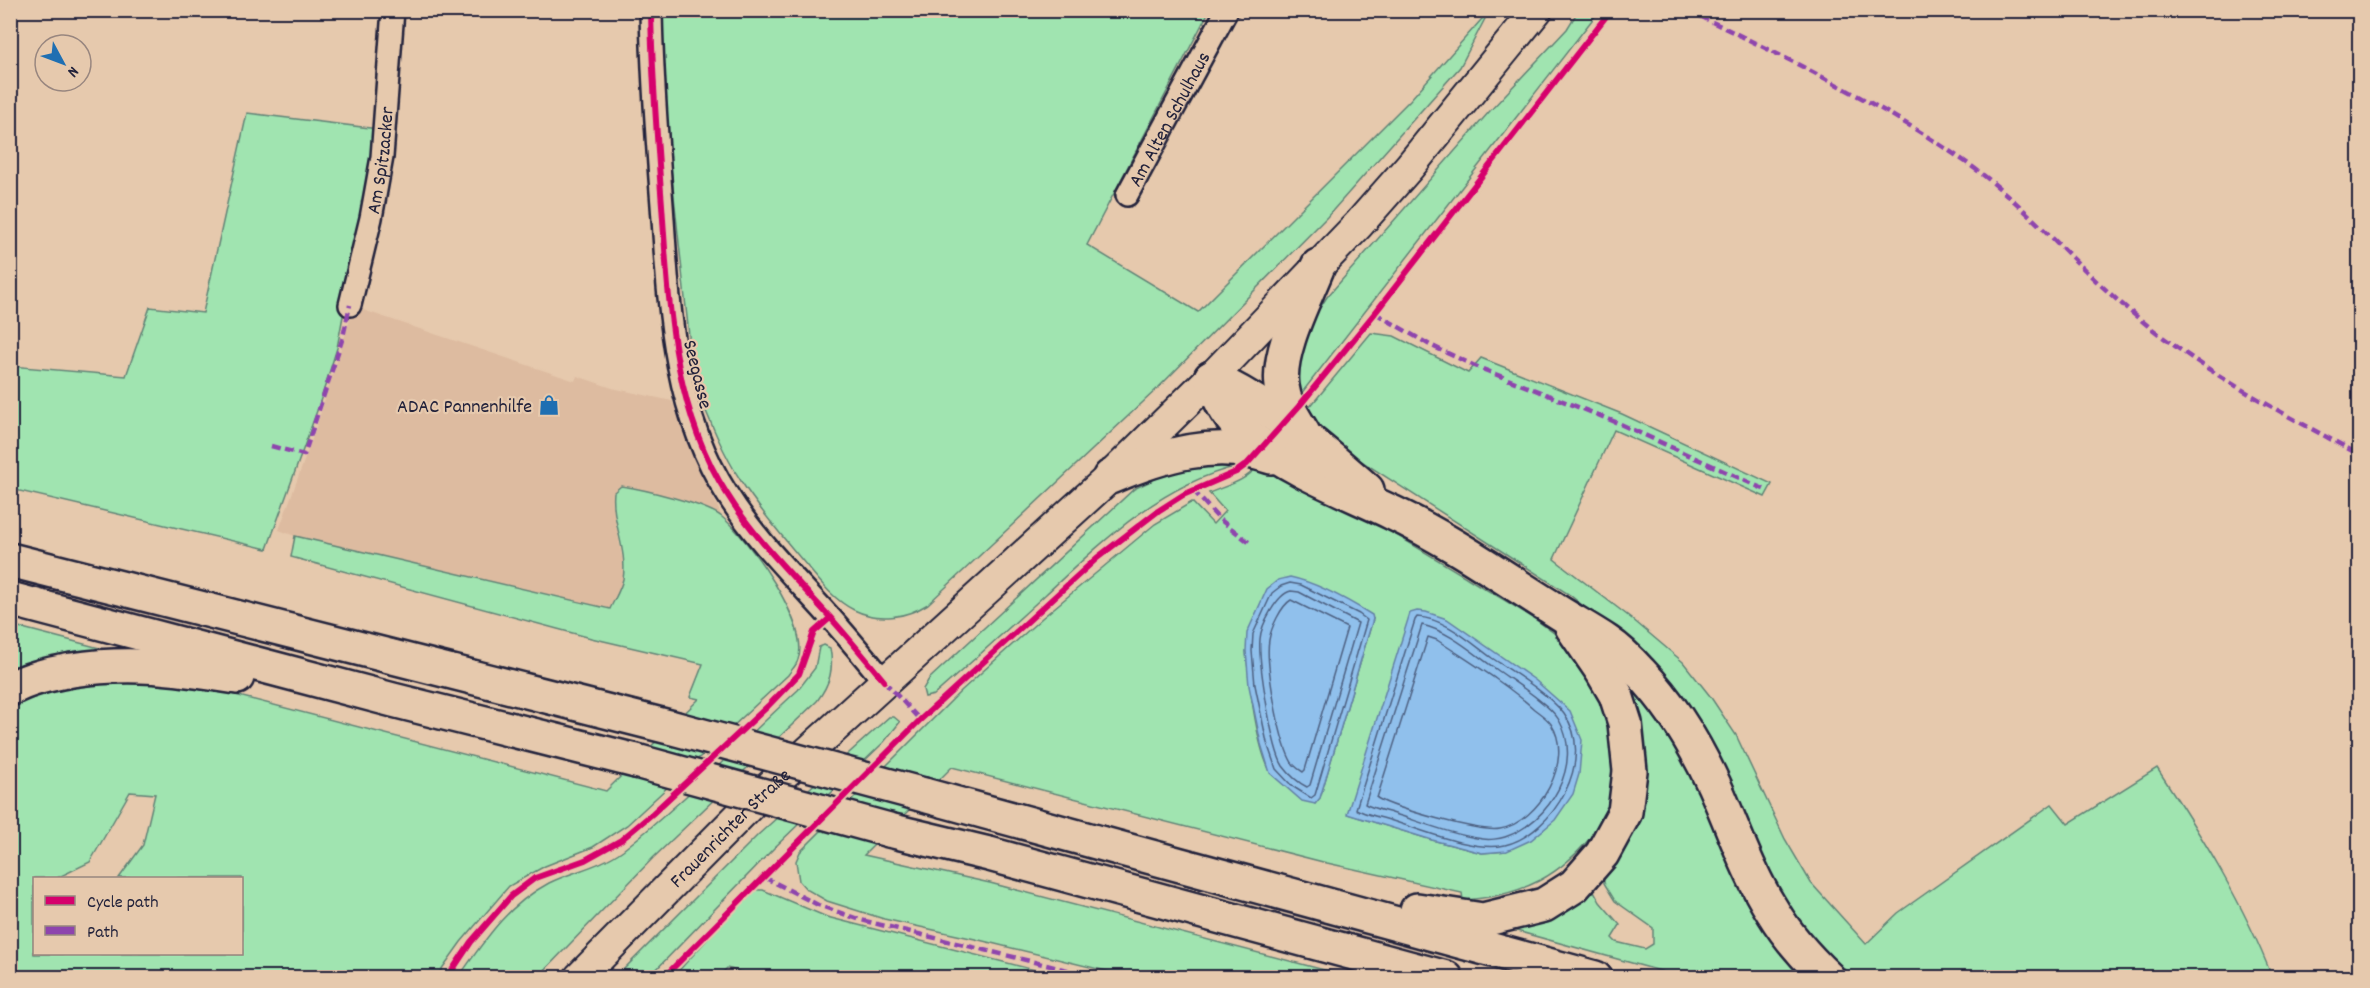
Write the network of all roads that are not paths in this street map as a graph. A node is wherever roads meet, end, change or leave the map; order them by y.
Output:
1 (393, 10) edge
2 (651, 10) edge
3 (1227, 10) edge
4 (1537, 10) edge
5 (1127, 195) dead end
6 (1318, 266) junction
7 (350, 305) dead end
8 (1211, 378) junction
9 (1304, 434) junction
10 (1290, 463) junction
11 (1110, 477) junction
12 (1395, 514) junction
13 (10, 560) edge
14 (10, 599) edge
15 (1564, 616) junction
16 (884, 681) junction
17 (10, 689) edge
18 (393, 700) junction
19 (1277, 890) junction
20 (579, 978) edge
21 (1446, 978) edge
22 (1595, 978) edge
23 (1828, 978) edge

1 - 7 street, Am Spitzacker
2 - 16 street, Seegasse
3 - 5 street, Am Alten Schulhaus
4 - 6 main road, Frauenrichter Straße
6 - 8 main road, Frauenrichter Straße
6 - 9 highway
8 - 9 highway
8 - 10 highway
8 - 11 main road, Frauenrichter Straße
9 - 12 highway
10 - 11 highway
10 - 12 highway
11 - 16 main road, Frauenrichter Straße
12 - 15 highway
13 - 19 highway, bridge
14 - 18 highway
15 - 19 highway
15 - 23 highway
16 - 20 main road, Frauenrichter Straße
17 - 18 highway
18 - 21 highway, bridge
19 - 22 highway

